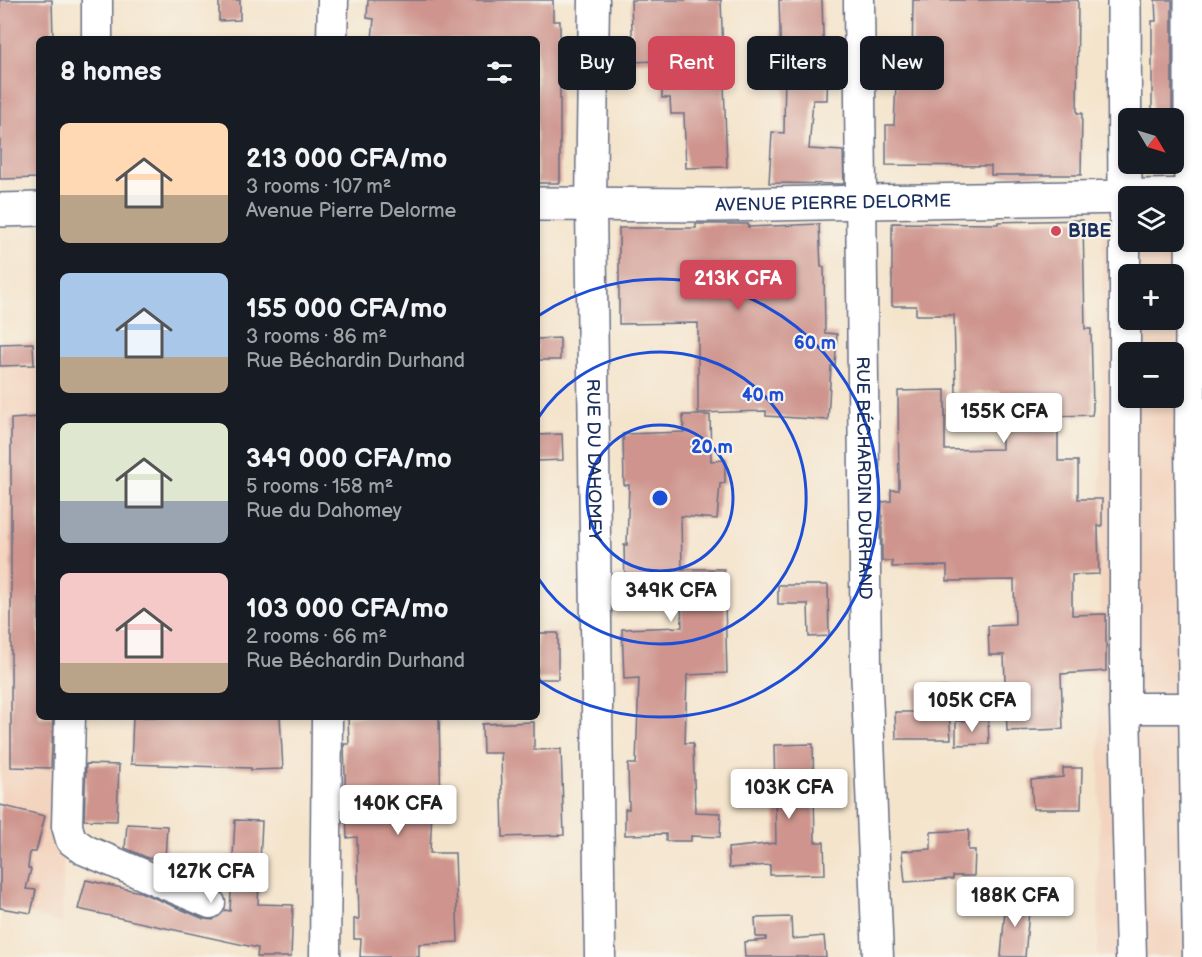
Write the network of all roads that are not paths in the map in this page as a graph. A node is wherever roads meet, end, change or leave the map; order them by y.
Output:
1 (98, 0) edge
2 (333, 0) edge
3 (594, 0) edge
4 (859, 0) edge
5 (1124, 0) edge
6 (1191, 0) edge
7 (97, 36) edge
8 (332, 36) edge
9 (1132, 186) edge
10 (1196, 196) edge
11 (1118, 197) edge
12 (861, 202) junction
13 (591, 203) junction
14 (540, 204) edge
15 (36, 209) edge
16 (0, 210) edge
17 (1132, 252) edge
18 (1125, 708) junction
19 (1195, 708) junction
20 (70, 720) edge
21 (327, 720) edge
22 (210, 903) dead end
23 (325, 957) edge
24 (600, 957) edge
25 (878, 957) edge
26 (1131, 957) edge
27 (1198, 957) edge

1 - 7 street
2 - 8 street
3 - 13 street, RUE DU DAHOMEY
4 - 12 street, RUE BÉCHARDIN DURHAND
5 - 9 main road
6 - 10 main road
10 - 19 street
11 - 12 main road, AVENUE PIERRE DELORME
12 - 13 main road, AVENUE PIERRE DELORME
12 - 25 street, RUE BÉCHARDIN DURHAND
13 - 14 main road, AVENUE PIERRE DELORME
13 - 24 street, RUE DU DAHOMEY
15 - 16 main road
17 - 18 street
18 - 19 street
18 - 26 street
19 - 27 street
20 - 22 street
21 - 23 street

